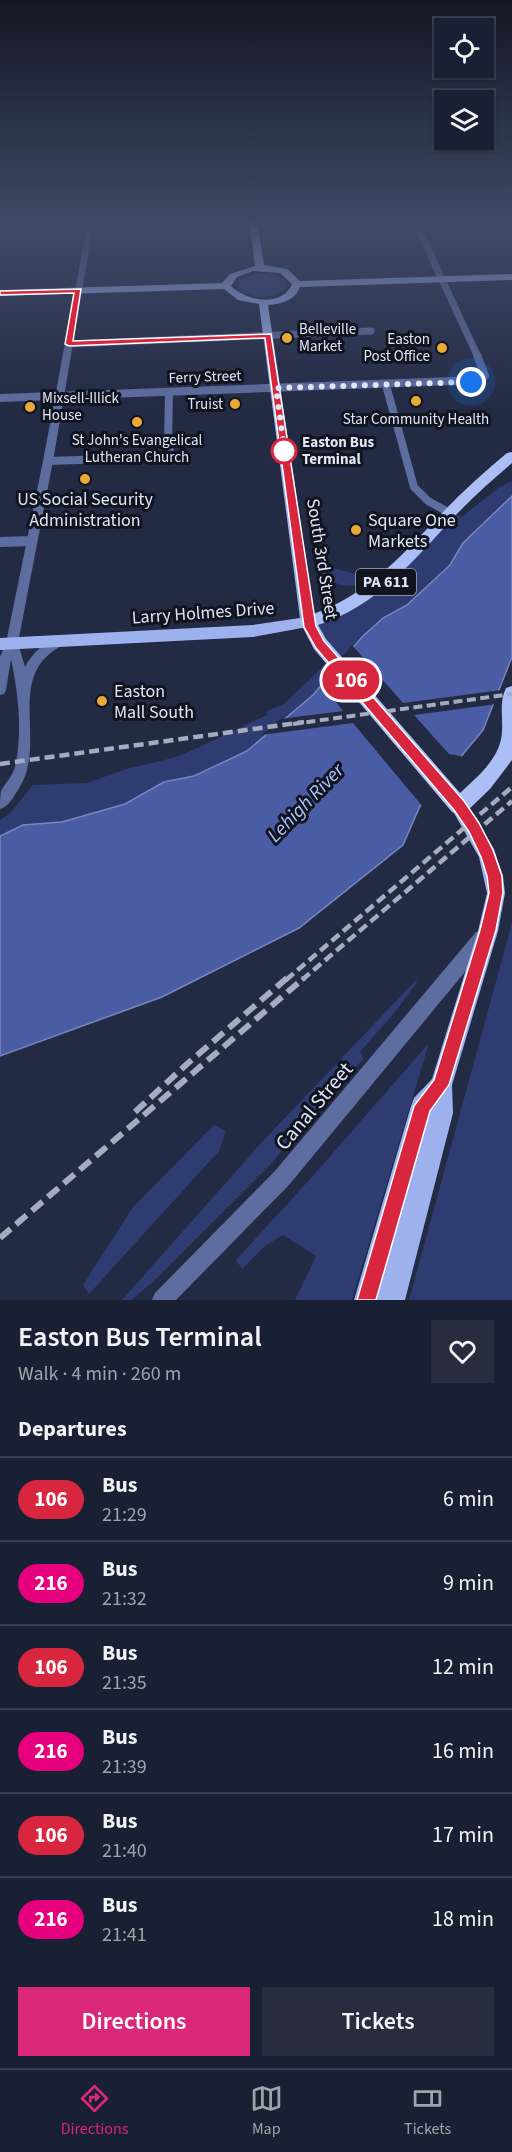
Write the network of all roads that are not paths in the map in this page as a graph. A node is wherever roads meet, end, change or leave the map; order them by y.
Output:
1 (226, 286) edge
2 (79, 287) edge
3 (206, 287) edge
4 (296, 287) edge
5 (445, 287) edge
6 (78, 291) junction
7 (0, 293) edge
8 (263, 302) junction
9 (371, 331) dead end
10 (268, 336) junction
11 (69, 344) junction
12 (386, 385) junction
13 (276, 388) junction
14 (169, 392) junction
15 (60, 396) junction
16 (0, 398) edge
17 (512, 456) edge
18 (48, 461) junction
19 (450, 513) junction
20 (32, 541) junction
21 (0, 542) edge
22 (308, 622) junction
23 (63, 641) junction
24 (6, 643) edge
25 (0, 690) edge
26 (512, 693) edge
27 (23, 701) junction
28 (454, 800) junction
29 (0, 802) edge
30 (488, 930) junction
31 (441, 1085) junction
32 (162, 1300) edge
33 (367, 1300) edge
34 (392, 1300) edge

1 - 8 main road
2 - 6 street
3 - 6 main road
4 - 8 main road
5 - 12 street, Ferry Street
6 - 7 main road
6 - 11 street
8 - 10 main road, South 3rd Street
9 - 10 street
10 - 11 street
10 - 13 main road, South 3rd Street
11 - 15 street
12 - 13 street, Ferry Street
12 - 19 street
13 - 14 street, Ferry Street
13 - 22 main road, South 3rd Street
14 - 15 street, Ferry Street
14 - 18 street
15 - 16 street, Ferry Street
15 - 18 street
17 - 19 highway, Larry Holmes Drive / PA 611
18 - 20 street
19 - 22 highway, Larry Holmes Drive / PA 611
20 - 21 street
20 - 24 street
22 - 23 main road, Larry Holmes Drive
22 - 28 highway, South 3rd Street
23 - 24 main road, Larry Holmes Drive
23 - 27 street
24 - 25 street
24 - 27 street
26 - 28 highway
27 - 29 street
28 - 30 main road
30 - 31 main road
30 - 32 street, Canal Street
31 - 33 main road
31 - 34 main road

